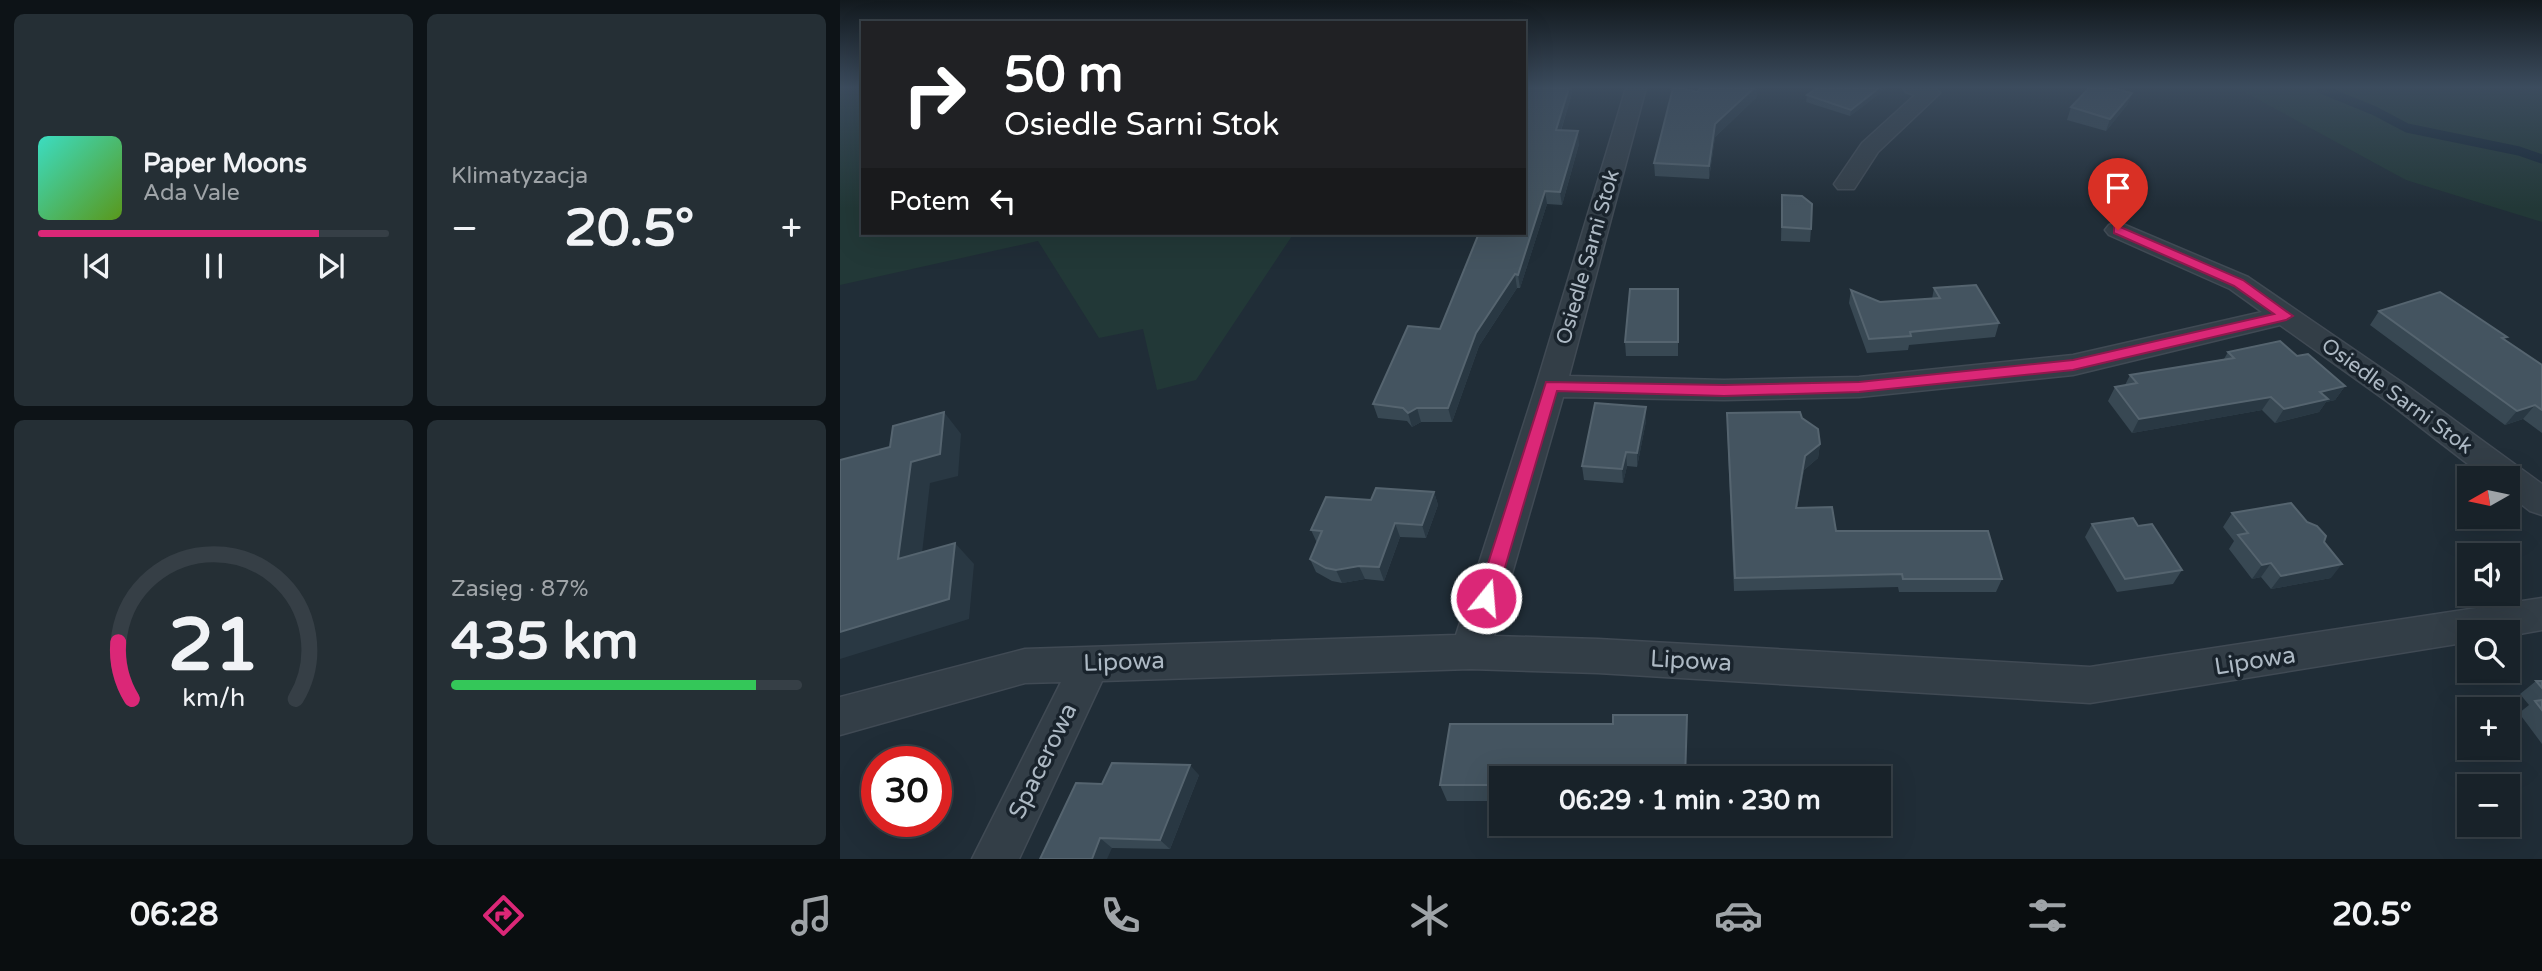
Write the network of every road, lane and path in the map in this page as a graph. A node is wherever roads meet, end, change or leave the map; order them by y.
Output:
1 (1625, 128) edge
2 (1892, 128) edge
3 (1846, 184) dead end
4 (2118, 230) dead end
5 (2286, 316) junction
6 (1551, 386) junction
7 (2542, 502) edge
8 (2542, 614) edge
9 (1470, 652) junction
10 (1091, 663) junction
11 (840, 716) edge
12 (995, 859) edge

1 - 6 street, Osiedle Sarni Stok
2 - 3 street
4 - 5 street, Osiedle Sarni Stok
5 - 6 street
5 - 7 street, Osiedle Sarni Stok
6 - 9 street, Osiedle Sarni Stok
8 - 9 street, Lipowa
9 - 10 street, Lipowa
10 - 11 street, Lipowa
10 - 12 street, Spacerowa

